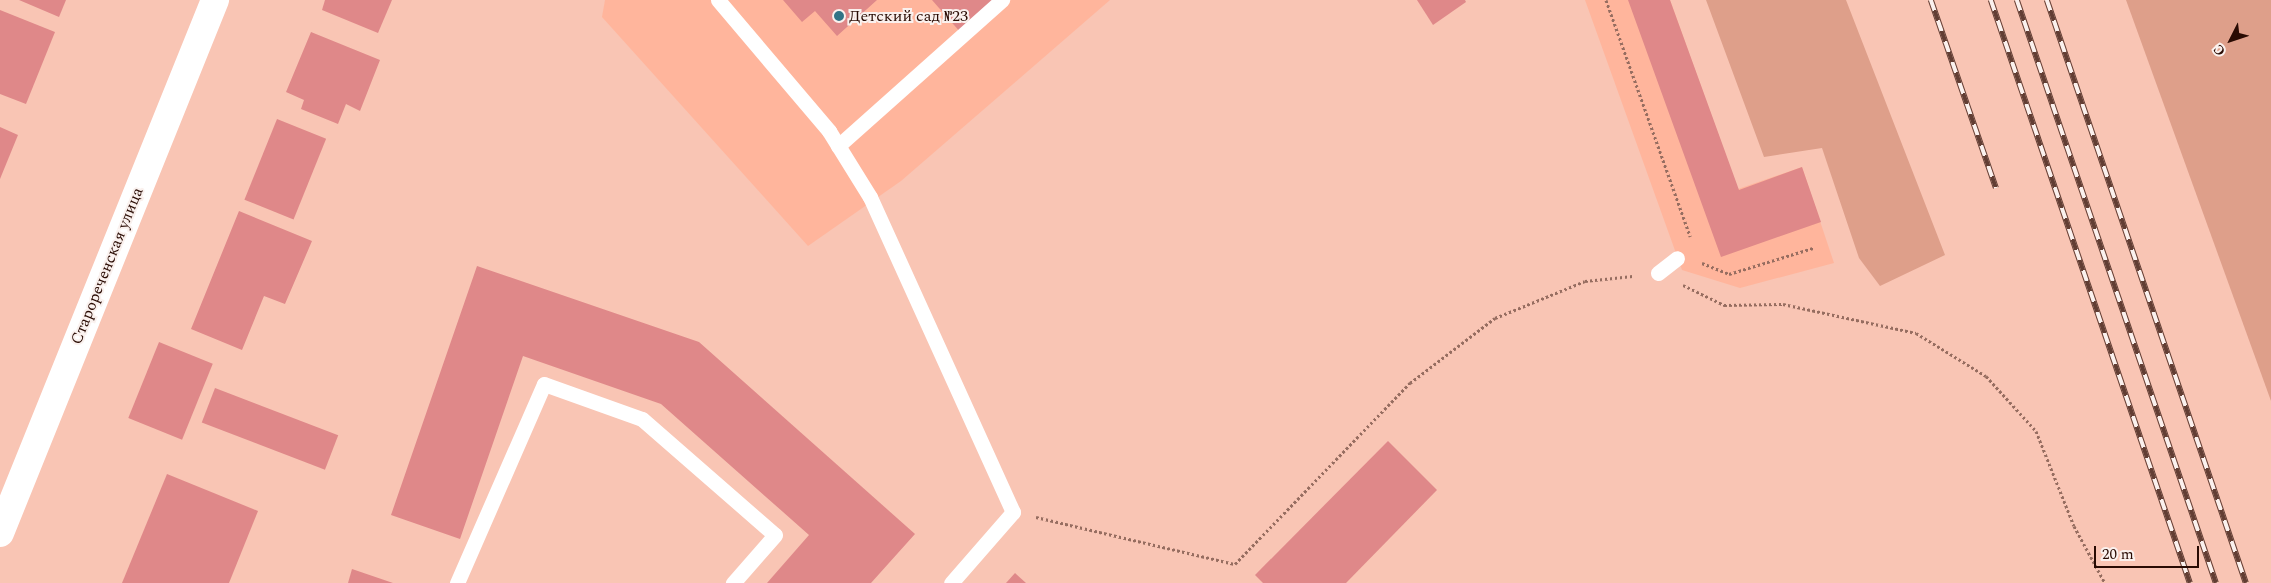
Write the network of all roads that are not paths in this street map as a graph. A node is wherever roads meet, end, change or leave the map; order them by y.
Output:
1 (215, 0) edge
2 (718, 0) edge
3 (1002, 0) edge
4 (838, 146) junction
5 (1677, 258) dead end
6 (1658, 273) road end
7 (0, 533) edge
8 (457, 583) edge
9 (732, 583) edge
10 (950, 583) edge

1 - 7 street, Старореченская улица
2 - 4 lane
3 - 4 lane
4 - 10 lane
5 - 6 lane
8 - 9 lane

